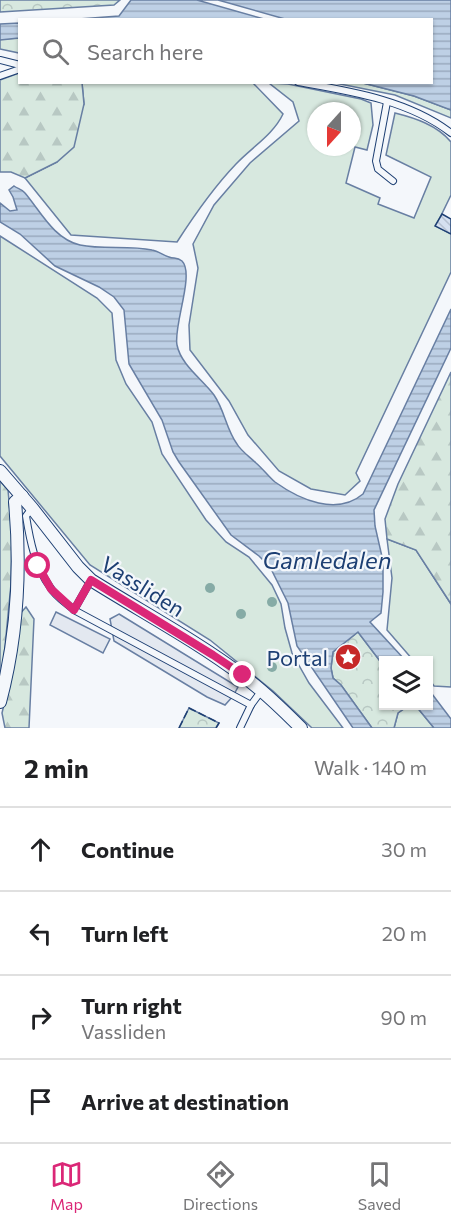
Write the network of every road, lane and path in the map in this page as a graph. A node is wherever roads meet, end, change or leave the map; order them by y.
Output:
1 (0, 60) edge
2 (18, 66) edge
3 (18, 68) edge
4 (0, 75) edge
5 (307, 84) edge
6 (387, 102) junction
7 (451, 133) edge
8 (393, 181) dead end
9 (0, 471) edge
10 (22, 496) junction
11 (32, 508) junction
12 (91, 580) junction
13 (74, 610) junction
14 (262, 690) junction
15 (0, 702) edge
16 (251, 705) junction
17 (240, 728) edge
18 (301, 728) edge

1 - 2 lane
3 - 4 lane
5 - 6 lane
6 - 7 lane
6 - 8 lane
9 - 10 street, Vassliden
10 - 11 street, Vassliden
10 - 15 street
11 - 12 street, Vassliden
11 - 13 lane
12 - 13 lane
12 - 14 street, Vassliden
13 - 16 lane
14 - 16 lane
14 - 18 street, Vassliden
16 - 17 lane

